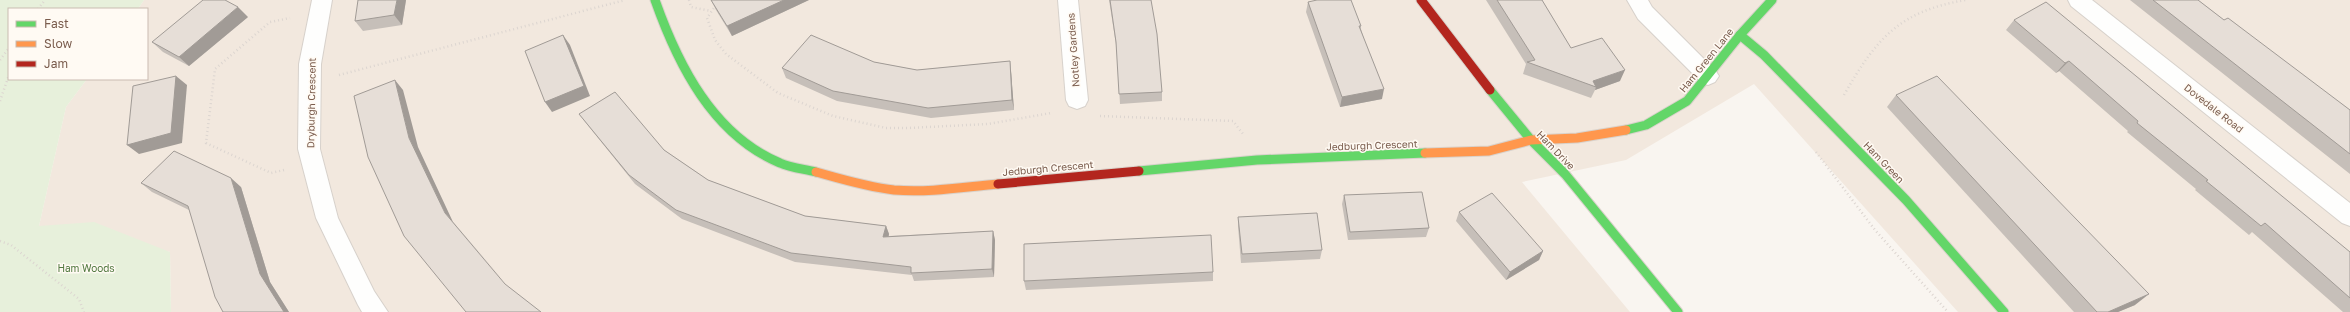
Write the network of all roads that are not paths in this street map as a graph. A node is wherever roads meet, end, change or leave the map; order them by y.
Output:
1 (655, 0) edge
2 (1068, 0) edge
3 (1422, 0) edge
4 (1637, 0) edge
5 (1772, 0) edge
6 (2078, 0) edge
7 (321, 6) edge
8 (1740, 35) junction
9 (1708, 76) junction
10 (1077, 100) dead end
11 (1531, 140) junction
12 (2350, 216) edge
13 (376, 312) edge
14 (1678, 312) edge
15 (2004, 312) edge

1 - 11 street, Jedburgh Crescent
2 - 10 street, Notley Gardens
3 - 11 street, Ham Drive
4 - 9 street
5 - 8 street, Ham Green Lane
6 - 12 street, Dovedale Road
7 - 13 street, Dryburgh Crescent
8 - 9 street, Ham Green Lane
8 - 15 street, Ham Green
9 - 11 street, Ham Green Lane
11 - 14 street, Ham Drive

